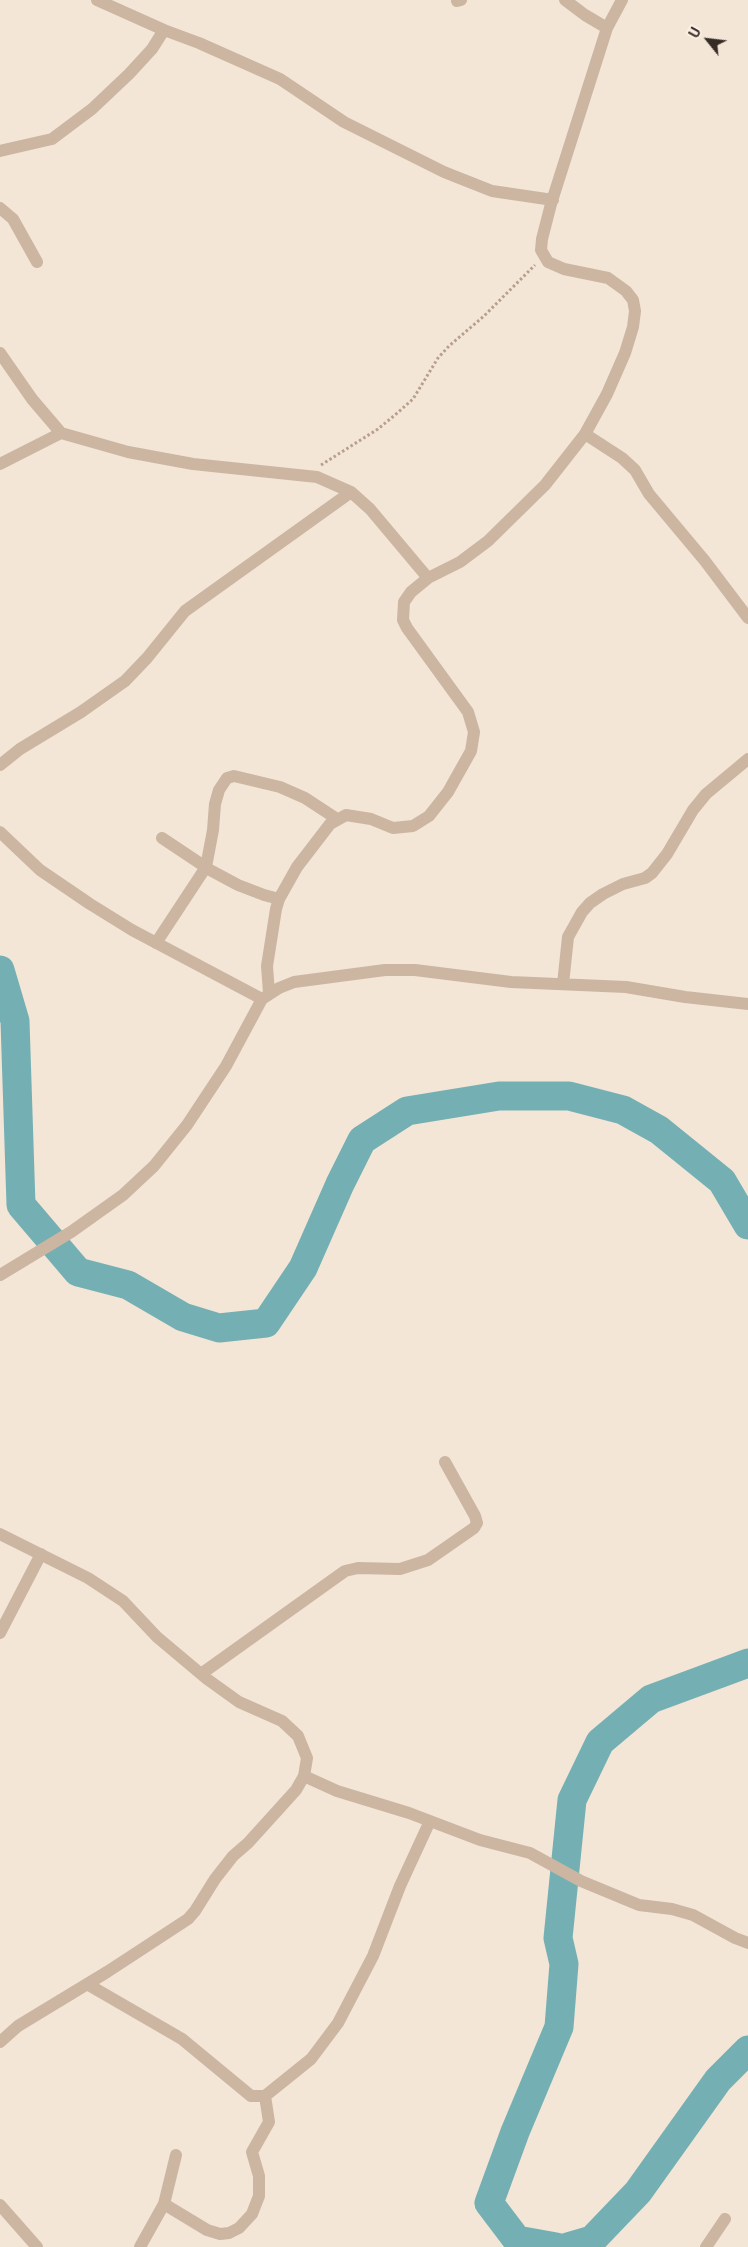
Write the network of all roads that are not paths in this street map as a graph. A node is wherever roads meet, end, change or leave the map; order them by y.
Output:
1 (97, 0) edge
2 (565, 0) edge
3 (622, 0) edge
4 (607, 28) junction
5 (164, 30) junction
6 (0, 150) edge
7 (553, 200) junction
8 (0, 208) edge
9 (37, 262) dead end
10 (0, 353) edge
11 (61, 433) junction
12 (585, 434) junction
13 (0, 464) edge
14 (351, 492) junction
15 (428, 578) junction
16 (748, 618) edge
17 (748, 759) edge
18 (0, 765) edge
19 (337, 819) junction
20 (0, 832) edge
21 (162, 838) dead end
22 (206, 867) junction
23 (279, 899) junction
24 (156, 943) junction
25 (563, 984) junction
26 (266, 996) junction
27 (748, 1004) edge
28 (0, 1275) edge
29 (445, 1462) dead end
30 (0, 1534) edge
31 (41, 1554) junction
32 (0, 1633) edge
33 (201, 1674) junction
34 (304, 1776) junction
35 (430, 1821) junction
36 (748, 1943) edge
37 (87, 1984) junction
38 (0, 2042) edge
39 (265, 2096) junction
40 (176, 2155) dead end
41 (164, 2204) junction
42 (0, 2205) edge
43 (725, 2219) dead end
44 (37, 2247) edge
45 (140, 2247) edge
46 (706, 2247) edge

1 - 5 street
2 - 4 street
3 - 4 street
4 - 7 street
5 - 6 street
5 - 7 street
7 - 12 street
8 - 9 street
10 - 11 street
11 - 13 street
11 - 14 street
12 - 15 street
12 - 16 street
14 - 15 street
14 - 18 street
15 - 19 street
17 - 25 street
19 - 22 street
19 - 23 street
20 - 24 street
21 - 22 street
22 - 23 street
22 - 24 street
23 - 26 street
24 - 26 street
25 - 26 street
25 - 27 street
26 - 28 street
29 - 33 street
30 - 31 street
31 - 32 street
31 - 33 street
33 - 34 street
34 - 35 street
34 - 37 street
35 - 36 street
35 - 39 street
37 - 38 street
37 - 39 street
39 - 41 street
40 - 41 street
41 - 45 street
42 - 44 street
43 - 46 street

